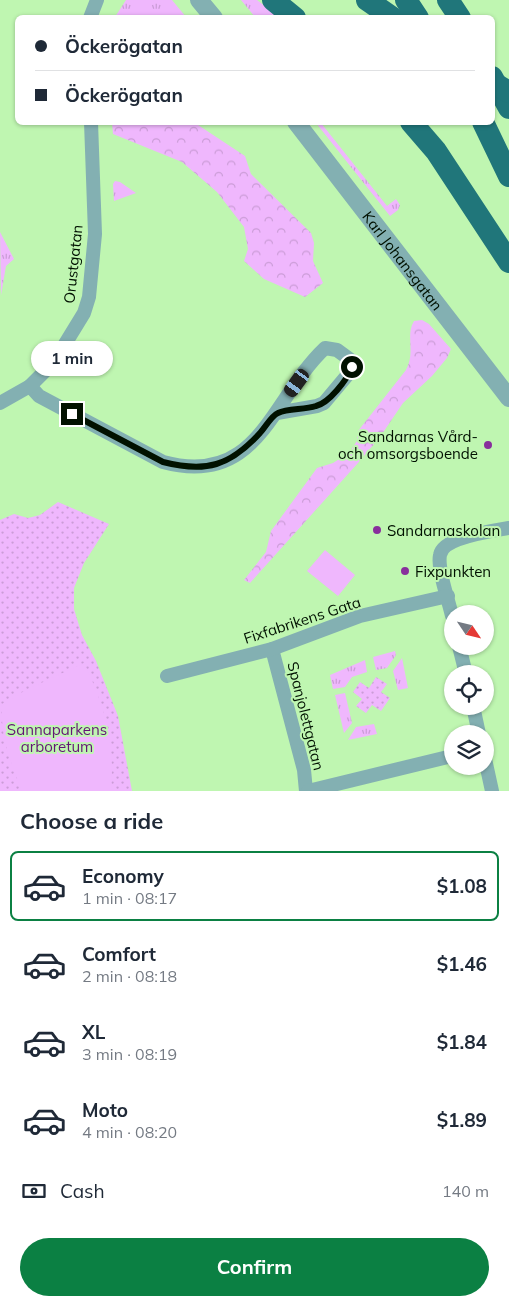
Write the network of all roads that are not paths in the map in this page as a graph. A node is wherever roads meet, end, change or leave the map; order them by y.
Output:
1 (97, 0) edge
2 (199, 0) edge
3 (273, 0) edge
4 (367, 0) edge
5 (406, 0) edge
6 (448, 0) edge
7 (91, 15) edge
8 (212, 15) edge
9 (291, 15) edge
10 (389, 15) edge
11 (416, 15) edge
12 (458, 15) edge
13 (495, 82) edge
14 (495, 84) edge
15 (509, 92) edge
16 (509, 108) edge
17 (91, 125) edge
18 (298, 125) edge
19 (414, 125) edge
20 (484, 125) edge
21 (509, 176) edge
22 (509, 262) edge
23 (30, 386) junction
24 (509, 398) edge
25 (0, 403) edge
26 (277, 413) junction
27 (509, 528) edge
28 (448, 596) junction
29 (450, 605) edge
30 (272, 649) junction
31 (167, 676) dead end
32 (444, 758) edge
33 (488, 775) edge
34 (307, 791) edge
35 (492, 791) edge

1 - 7 street
2 - 8 street
3 - 9 highway
4 - 10 highway
5 - 11 highway
6 - 12 highway
13 - 16 highway
14 - 15 highway, bridge
17 - 23 street, Orustgatan
18 - 24 street, Karl Johansgatan
19 - 22 highway
20 - 21 highway
23 - 25 street, Orustgatan
23 - 26 street
26 - 26 street
27 - 28 street
28 - 29 street
28 - 30 street, Fixfabrikens Gata
30 - 31 street, Fixfabrikens Gata
30 - 34 street, Spanjolettgatan
32 - 34 street
33 - 35 street

